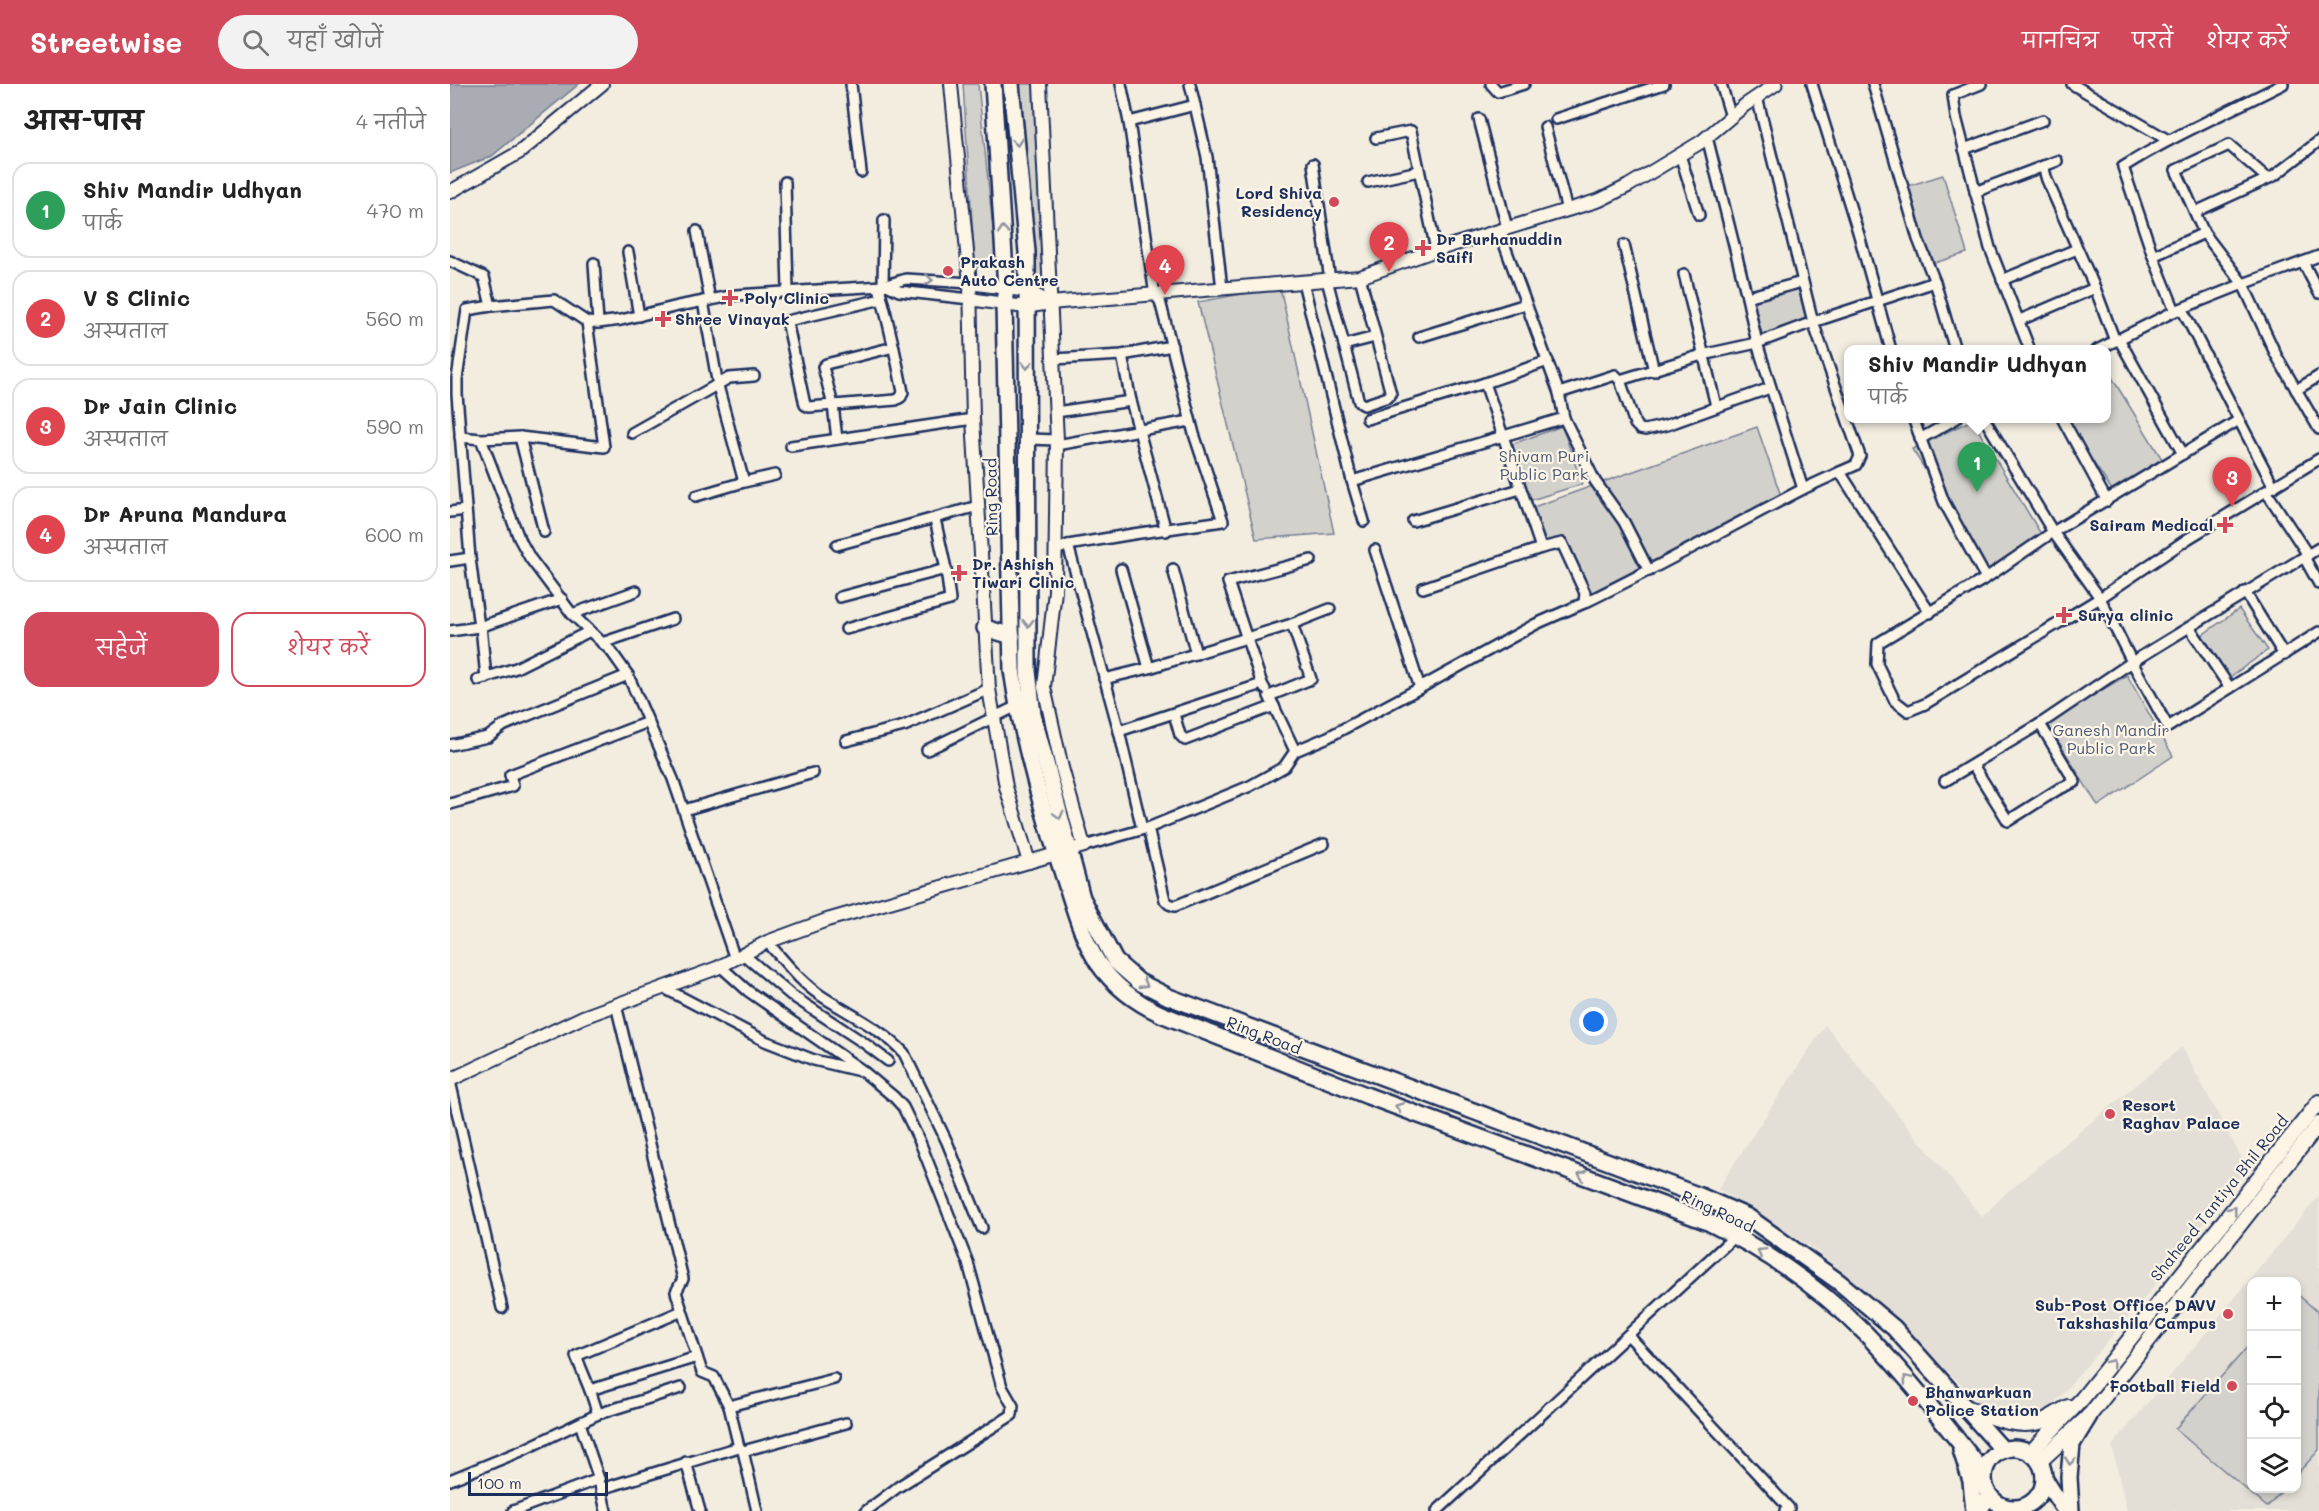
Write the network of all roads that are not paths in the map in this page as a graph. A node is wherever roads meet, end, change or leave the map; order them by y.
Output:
1 (602, 84) edge
2 (851, 84) edge
3 (951, 84) edge
4 (993, 84) edge
5 (1011, 84) edge
6 (1040, 84) edge
7 (1121, 84) edge
8 (1190, 84) edge
9 (1491, 84) edge
10 (1524, 84) edge
11 (1664, 84) edge
12 (1721, 84) edge
13 (1776, 84) edge
14 (1812, 84) edge
15 (1873, 84) edge
16 (1981, 84) edge
17 (2072, 84) edge
18 (2283, 84) edge
19 (1757, 97) junction
20 (1195, 105) junction
21 (1731, 117) junction
22 (1479, 119) dead end
23 (1556, 119) dead end
24 (2043, 120) dead end
25 (1129, 122) junction
26 (1545, 127) dead end
27 (1707, 137) junction
28 (1376, 138) dead end
29 (2168, 140) junction
30 (2319, 141) edge
31 (1964, 149) junction
32 (1680, 155) junction
33 (2057, 161) dead end
34 (1313, 164) dead end
35 (2043, 166) junction
36 (1419, 171) junction
37 (861, 172) dead end
38 (2267, 178) junction
39 (785, 182) dead end
40 (1368, 182) dead end
41 (450, 192) edge
42 (1975, 192) junction
43 (1567, 210) junction
44 (2195, 212) junction
45 (1699, 215) dead end
46 (884, 220) dead end
47 (1503, 229) junction
48 (697, 231) dead end
49 (2204, 233) junction
50 (1624, 245) dead end
51 (2077, 249) junction
52 (1436, 250) junction
53 (627, 252) dead end
54 (2153, 256) junction
55 (2319, 256) edge
56 (450, 261) edge
57 (2303, 262) junction
58 (594, 263) dead end
59 (1684, 274) dead end
60 (1360, 277) junction
61 (1329, 280) junction
62 (2002, 280) junction
63 (1303, 282) junction
64 (1802, 282) junction
65 (1935, 282) junction
66 (970, 283) junction
67 (2243, 284) junction
68 (883, 286) junction
69 (1006, 288) junction
70 (2095, 288) junction
71 (1222, 289) junction
72 (788, 290) junction
73 (2319, 293) edge
74 (1155, 295) junction
75 (1747, 297) junction
76 (882, 299) junction
77 (970, 299) junction
78 (1026, 299) junction
79 (706, 300) junction
80 (1878, 301) junction
81 (1050, 303) junction
82 (1004, 304) junction
83 (1526, 304) junction
84 (491, 306) junction
85 (2179, 310) junction
86 (639, 316) junction
87 (2020, 320) junction
88 (587, 322) junction
89 (598, 322) junction
90 (1813, 322) junction
91 (1376, 337) junction
92 (1419, 337) dead end
93 (2117, 340) junction
94 (1757, 343) junction
95 (1344, 345) junction
96 (1890, 345) edge
97 (1954, 345) edge
98 (2028, 345) edge
99 (2107, 345) edge
100 (1172, 346) junction
101 (894, 347) junction
102 (1122, 355) junction
103 (1702, 355) junction
104 (1054, 359) junction
105 (1548, 361) junction
106 (1654, 370) junction
107 (754, 376) dead end
108 (2319, 376) edge
109 (1620, 380) junction
110 (1485, 382) junction
111 (718, 386) junction
112 (1770, 388) junction
113 (2296, 390) junction
114 (1559, 393) junction
115 (454, 395) edge
116 (1131, 401) junction
117 (833, 405) junction
118 (1716, 406) junction
119 (1844, 410) edge
120 (1056, 412) junction
121 (1564, 418) junction
122 (973, 419) junction
123 (1367, 419) dead end
124 (2239, 420) junction
125 (1190, 421) junction
126 (1848, 423) edge
127 (1915, 423) edge
128 (1948, 423) edge
129 (1987, 423) edge
130 (2065, 423) edge
131 (2319, 429) edge
132 (1139, 431) junction
133 (632, 433) dead end
134 (460, 436) junction
135 (1501, 436) junction
136 (519, 437) junction
137 (481, 439) junction
138 (837, 439) junction
139 (1028, 439) junction
140 (1920, 439) junction
141 (1057, 442) junction
142 (791, 446) dead end
143 (2183, 454) junction
144 (2319, 459) edge
145 (1840, 472) junction
146 (775, 475) dead end
147 (1352, 481) junction
148 (744, 482) junction
149 (1520, 489) junction
150 (1803, 489) junction
151 (2270, 489) junction
152 (696, 496) dead end
153 (2107, 501) junction
154 (978, 506) junction
155 (466, 510) junction
156 (450, 512) edge
157 (935, 519) junction
158 (1364, 521) dead end
159 (1413, 521) dead end
160 (1166, 531) junction
161 (544, 532) dead end
162 (2053, 532) junction
163 (837, 545) dead end
164 (1062, 548) junction
165 (1541, 548) junction
166 (2319, 548) edge
167 (1375, 550) dead end
168 (2306, 556) junction
169 (470, 558) junction
170 (1311, 560) dead end
171 (450, 561) edge
172 (946, 569) junction
173 (1121, 569) dead end
174 (1173, 569) dead end
175 (1649, 572) junction
176 (1986, 578) junction
177 (2319, 584) edge
178 (1424, 588) dead end
179 (636, 591) dead end
180 (2245, 592) junction
181 (840, 597) dead end
182 (2100, 598) junction
183 (562, 599) junction
184 (1584, 603) junction
185 (1330, 609) dead end
186 (1930, 613) junction
187 (572, 614) junction
188 (673, 619) dead end
189 (1292, 624) junction
190 (480, 627) junction
191 (985, 628) junction
192 (2190, 628) junction
193 (846, 629) dead end
194 (450, 631) edge
195 (590, 631) junction
196 (2319, 632) edge
197 (1012, 636) junction
198 (1246, 639) junction
199 (602, 643) junction
200 (1196, 654) junction
201 (2284, 655) junction
202 (2132, 662) junction
203 (1149, 668) junction
204 (628, 675) junction
205 (1104, 680) junction
206 (1262, 684) junction
207 (1420, 688) junction
208 (2230, 688) junction
209 (989, 689) junction
210 (1269, 696) junction
211 (1017, 706) junction
212 (1274, 706) junction
213 (1174, 714) junction
214 (995, 718) junction
215 (648, 722) junction
216 (2040, 724) junction
217 (1119, 731) junction
218 (846, 741) dead end
219 (450, 746) edge
220 (927, 750) dead end
221 (1295, 751) junction
222 (1973, 765) junction
223 (813, 773) dead end
224 (1945, 781) dead end
225 (450, 804) edge
226 (684, 810) junction
227 (1145, 829) junction
228 (1324, 844) dead end
229 (1084, 846) junction
230 (1062, 852) junction
231 (1029, 862) junction
232 (767, 942) junction
233 (740, 957) junction
234 (720, 966) junction
235 (664, 988) junction
236 (616, 1005) junction
237 (888, 1061) dead end
238 (864, 1072) junction
239 (450, 1080) edge
240 (2319, 1102) edge
241 (2319, 1124) edge
242 (982, 1227) dead end
243 (1735, 1236) junction
244 (2211, 1248) junction
245 (502, 1308) dead end
246 (682, 1311) junction
247 (1628, 1335) junction
248 (697, 1357) junction
249 (834, 1379) dead end
250 (681, 1388) dead end
251 (590, 1390) junction
252 (2082, 1399) junction
253 (729, 1406) junction
254 (1966, 1407) junction
255 (598, 1414) junction
256 (2089, 1416) junction
257 (580, 1423) junction
258 (846, 1423) dead end
259 (1957, 1440) junction
260 (741, 1449) junction
261 (2003, 1450) junction
262 (2035, 1458) junction
263 (686, 1462) junction
264 (1984, 1473) junction
265 (2043, 1478) junction
266 (599, 1479) junction
267 (450, 1480) edge
268 (601, 1489) junction
269 (1989, 1495) junction
270 (2002, 1509) edge
271 (2022, 1509) edge
272 (1788, 1510) edge
273 (513, 1511) edge
274 (606, 1511) edge
275 (700, 1511) edge
276 (757, 1511) edge
277 (866, 1511) edge
278 (1437, 1511) edge
279 (1974, 1511) edge
280 (1979, 1511) edge
281 (2065, 1511) edge
282 (2072, 1511) edge

1 - 41 street
2 - 37 street
3 - 66 street
69 -> 4 main road
5 -> 78 main road, Ring Road
6 - 81 street
7 - 25 street
8 - 20 street
9 - 10 street
11 - 23 street
12 - 21 street
13 - 19 street
14 - 80 street
15 - 65 street
16 - 31 street
17 - 29 street
18 - 29 street
19 - 21 street
19 - 64 street
20 - 25 street
20 - 71 street
21 - 27 street
22 - 47 street
24 - 31 street
25 - 74 street
26 - 43 street
27 - 32 street
27 - 75 street
28 - 36 street
29 - 54 street
30 - 38 street
31 - 42 street
32 - 43 street
32 - 45 street
33 - 35 street
34 - 61 street
35 - 42 street
35 - 51 street
36 - 40 street
36 - 52 street
38 - 44 street
38 - 44 street
39 - 72 street
42 - 62 street
43 - 47 street
44 - 49 street
46 - 68 street
47 - 52 street
47 - 83 street
48 - 79 street
49 - 54 street
49 - 67 street
50 - 106 street
51 - 62 street
51 - 70 street
52 - 60 street
53 - 86 street
54 - 85 street
55 - 57 street
56 - 84 street
57 - 67 street
57 - 73 street
58 - 89 street
59 - 103 street
60 - 61 street
60 - 91 street
61 - 63 street
61 - 95 street
62 - 87 street
63 - 71 street
63 - 147 street
64 - 75 street
64 - 90 street
65 - 80 street
65 - 97 street
68 -> 66 street
66 - 69 street
66 - 77 street
67 - 85 street
67 - 113 street
68 - 72 street
68 - 76 street
68 - 77 street
69 - 78 street
69 - 82 main road, Ring Road
70 - 87 street
70 - 93 street
71 - 74 street
72 - 79 street
74 - 81 street
74 - 100 street
75 - 94 street
76 - 101 street
76 - 117 street
77 - 82 street
77 - 122 street
78 - 81 street
78 - 82 street
78 -> 139 main road, Ring Road
79 - 86 street
79 - 111 street
80 - 90 street
80 - 96 street
81 - 104 street
82 - 197 main road, Ring Road
83 - 92 street
83 - 105 street
84 - 88 street
84 - 115 street
85 - 93 street
85 - 124 street
86 - 89 street
87 - 98 street
88 - 89 street
88 - 136 street
90 - 94 street
90 - 119 street
91 - 95 street
91 - 95 street
93 - 99 street
93 - 143 street
94 - 103 street
94 - 112 street
100 - 102 street
100 - 125 street
101 - 117 street
101 - 117 street
102 - 104 street
102 - 116 street
103 - 106 street
103 - 118 street
104 - 120 street
105 - 110 street
105 - 114 street
106 - 109 street
107 - 111 street
108 - 113 street
109 - 114 street
109 - 118 street
110 - 123 street
110 - 135 street
111 - 133 street
111 - 148 street
112 - 118 street
112 - 150 street
113 - 131 street
114 - 121 street
115 - 134 street
116 - 120 street
116 - 132 street
117 - 138 street
120 - 141 street
121 - 135 street
121 - 175 street
122 - 138 street
122 - 154 street
124 - 143 street
124 - 151 street
125 - 132 street
125 - 160 street
126 - 145 street
127 - 140 street
128 - 140 street
129 - 162 street
130 - 153 street
132 - 141 street
132 - 160 street
134 - 137 street
134 - 155 street
135 - 147 street
135 - 149 street
136 - 137 street
136 - 161 street
137 - 183 street
138 - 142 street
139 - 141 street
139 -> 230 main road, Ring Road
140 - 176 street
141 - 164 street
143 - 153 street
144 - 151 street
145 - 150 street
145 - 186 street
146 - 148 street
147 - 158 street
148 - 152 street
149 - 159 street
149 - 165 street
150 - 175 street
151 - 168 street
151 - 182 street
153 - 162 street
154 - 157 street
154 - 191 street
155 - 156 street
155 - 169 street
157 - 163 street
157 - 172 street
160 - 164 street
162 - 176 street
162 - 182 street
164 - 205 street
164 - 229 street
165 - 178 street
165 - 184 street
166 - 168 street
167 - 207 street
168 - 177 street
168 - 180 street
169 - 171 street
169 - 190 street
170 - 198 street
172 - 181 street
172 - 193 street
173 - 203 street
174 - 200 street
175 - 184 street
176 - 186 street
179 - 187 street
180 - 192 street
180 - 201 street
182 - 186 street
182 - 202 street
183 - 187 street
183 - 190 street
184 - 207 street
185 - 189 street
187 - 195 street
188 - 199 street
189 - 198 street
189 - 210 street
190 - 194 street
190 - 195 street
191 - 197 main road
191 - 209 street
192 - 202 street
192 - 208 street
195 - 199 street
196 - 201 street
197 - 211 main road, Ring Road
198 - 200 street
198 - 206 street
199 - 204 street
200 - 203 street
201 - 208 street
202 - 208 street
202 - 216 street
203 - 205 street
204 - 215 street
204 - 219 street
205 - 217 street
206 - 210 street
206 - 213 street
207 - 221 street
209 - 214 street
209 - 218 street
210 - 212 street
211 - 214 street
211 - 230 main road, Ring Road
212 - 213 street
212 - 221 street
213 - 217 street
214 - 220 street
214 - 231 street
215 - 225 street
215 - 226 street
216 - 222 street
216 - 222 street
217 - 227 street
221 - 227 street
222 - 224 street
223 - 226 street
226 - 233 street
227 - 228 street
227 - 229 street
229 - 230 street
230 - 231 street
243 -> 230 main road, Ring Road
230 -> 254 main road, Ring Road
231 - 232 street
232 - 233 street
232 - 242 street
233 - 234 street
233 - 237 street
234 - 235 street
234 - 238 street
235 - 236 street
235 - 238 street
236 - 239 street
236 - 246 street
238 - 277 street
239 - 245 street
244 -> 240 main road, Shaheed Tantiya Bhil Road
241 - 244 main road
243 - 247 street
259 -> 243 main road, Ring Road
252 -> 244 main road, Shaheed Tantiya Bhil Road
244 - 256 main road
246 - 248 street
246 - 251 street
247 - 272 street
247 - 278 street
248 - 251 street
248 - 253 street
249 - 253 street
250 - 255 street
251 - 255 street
252 - 254 main road
252 - 262 main road, Shaheed Tantiya Bhil Road
253 - 260 street
254 - 261 main road, Ring Road
255 - 257 street
256 - 262 main road
256 -> 282 main road
257 - 266 street
257 - 267 street
258 - 260 street
259 - 264 main road, Ring Road
259 - 279 main road
260 - 263 street
260 - 276 street
261 - 262 main road
261 - 264 main road
262 - 265 main road
263 - 268 street
263 - 275 street
264 - 269 main road
265 - 271 main road
265 - 281 main road
266 - 268 street
266 - 273 street
268 - 274 street
269 - 270 main road
269 - 280 main road
270 - 271 main road

